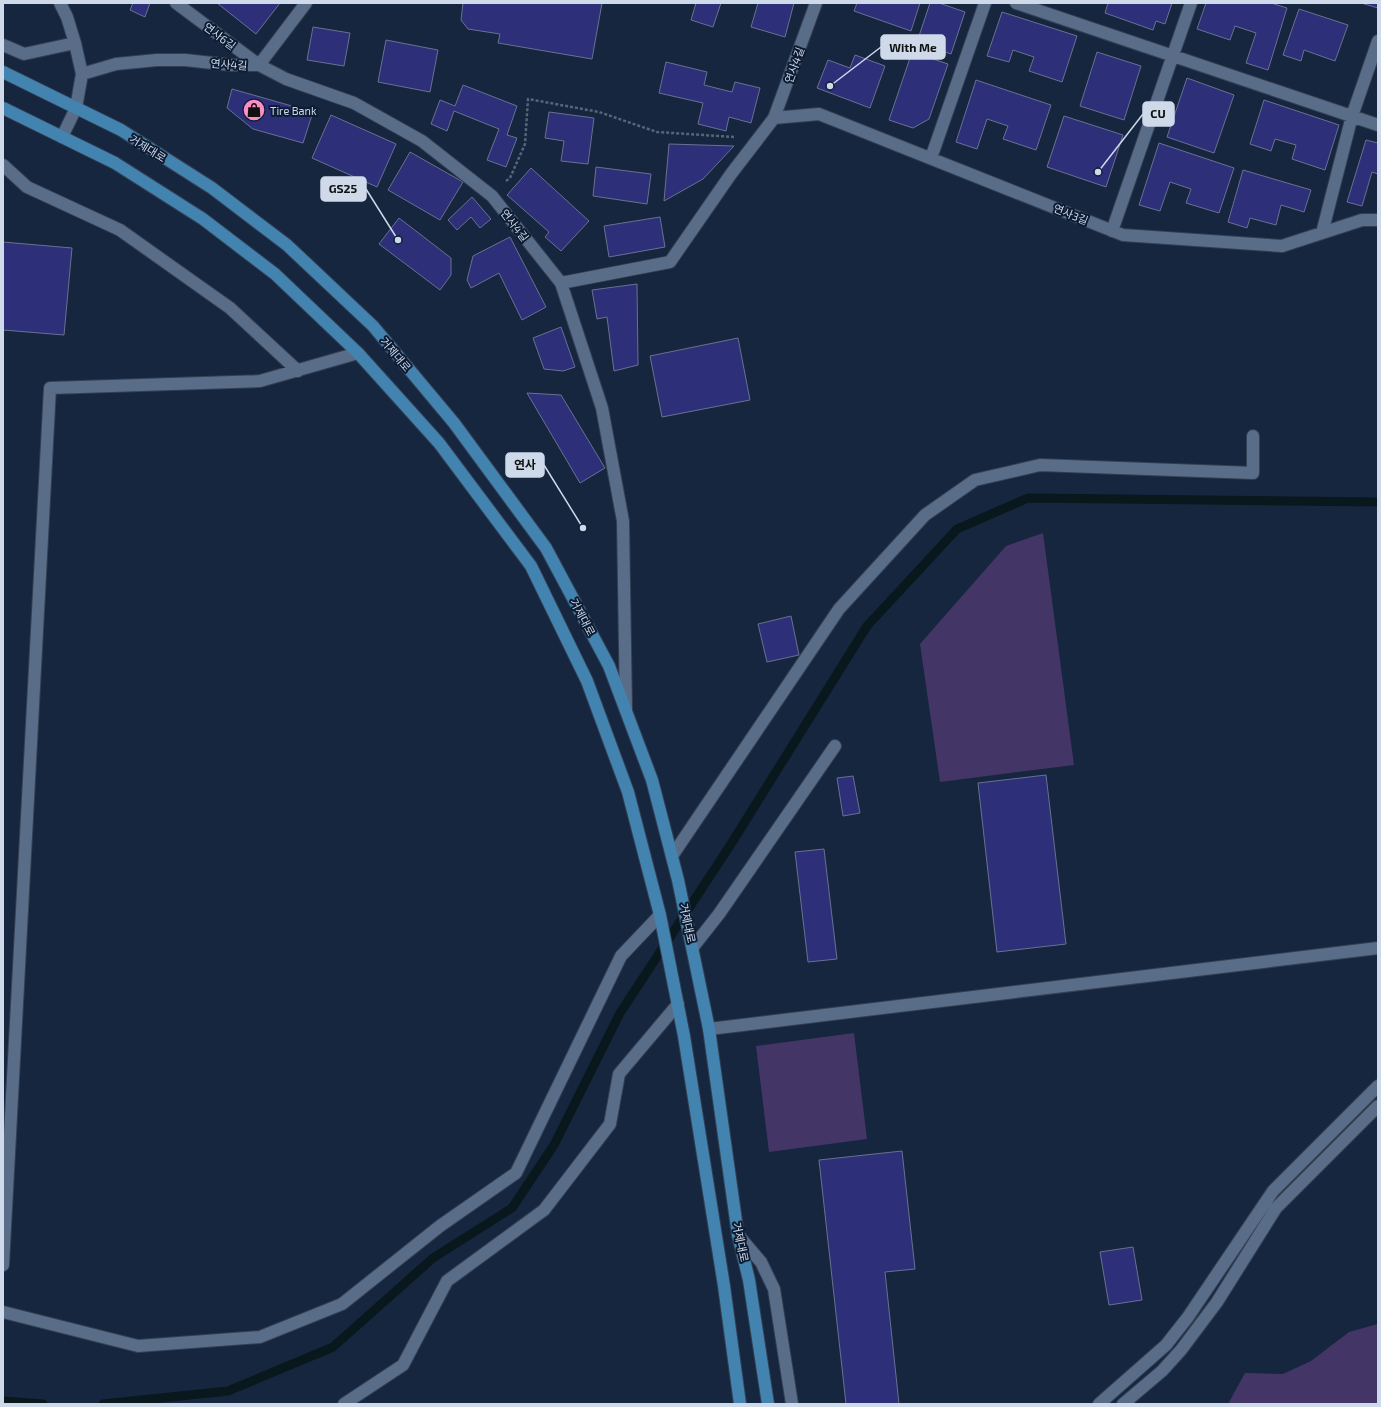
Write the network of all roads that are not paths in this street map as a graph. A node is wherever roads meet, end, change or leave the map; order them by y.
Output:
1 (60, 3) edge
2 (176, 3) edge
3 (306, 3) edge
4 (816, 3) edge
5 (985, 3) edge
6 (1016, 3) edge
7 (1191, 3) edge
8 (1378, 41) edge
9 (76, 43) junction
10 (3, 45) edge
11 (1174, 56) junction
12 (259, 66) junction
13 (3, 72) edge
14 (82, 74) junction
15 (3, 108) edge
16 (76, 108) junction
17 (1352, 116) junction
18 (774, 118) junction
19 (1378, 124) edge
20 (62, 137) junction
21 (931, 158) junction
22 (3, 165) edge
23 (1378, 220) edge
24 (1112, 231) junction
25 (1322, 233) junction
26 (561, 283) junction
27 (358, 352) junction
28 (298, 371) junction
29 (1253, 436) dead end
30 (626, 711) junction
31 (836, 746) dead end
32 (672, 856) junction
33 (660, 915) junction
34 (693, 947) junction
35 (1378, 948) edge
36 (678, 1004) junction
37 (709, 1029) junction
38 (1378, 1086) edge
39 (1378, 1106) edge
40 (738, 1235) junction
41 (3, 1265) edge
42 (3, 1312) edge
43 (344, 1404) edge
44 (740, 1404) edge
45 (768, 1404) edge
46 (792, 1404) edge
47 (1098, 1404) edge
48 (1123, 1404) edge

1 - 9 street
2 - 12 street, 연사6길
3 - 12 street
4 - 18 street, 연사4길
5 - 21 street
6 - 11 street
7 - 11 street
8 - 17 street
9 - 10 street
9 - 14 street
11 - 17 street
11 - 24 street
12 - 14 street, 연사4길
12 - 26 street, 연사4길
13 - 16 main road, 거제대로
14 - 16 street
15 - 20 main road
16 - 20 street
16 - 30 main road, 거제대로
17 - 19 street
17 - 25 street
18 - 21 street, 연사3길
18 - 26 street, 연사4길
20 - 27 main road
21 - 24 street, 연사3길
22 - 28 street
23 - 25 street, 연사3길
24 - 25 street, 연사3길
26 - 30 street
27 - 28 street
27 - 33 main road
28 - 41 street
29 - 32 street
30 - 32 main road, 거제대로
31 - 34 street
32 - 34 main road, 거제대로
33 - 36 main road
33 - 42 street
34 - 37 main road, 거제대로
35 - 37 street
36 - 43 street
36 - 44 main road
37 - 40 main road, 거제대로
38 - 47 street
39 - 48 street
40 - 45 main road, 거제대로
40 - 46 street

